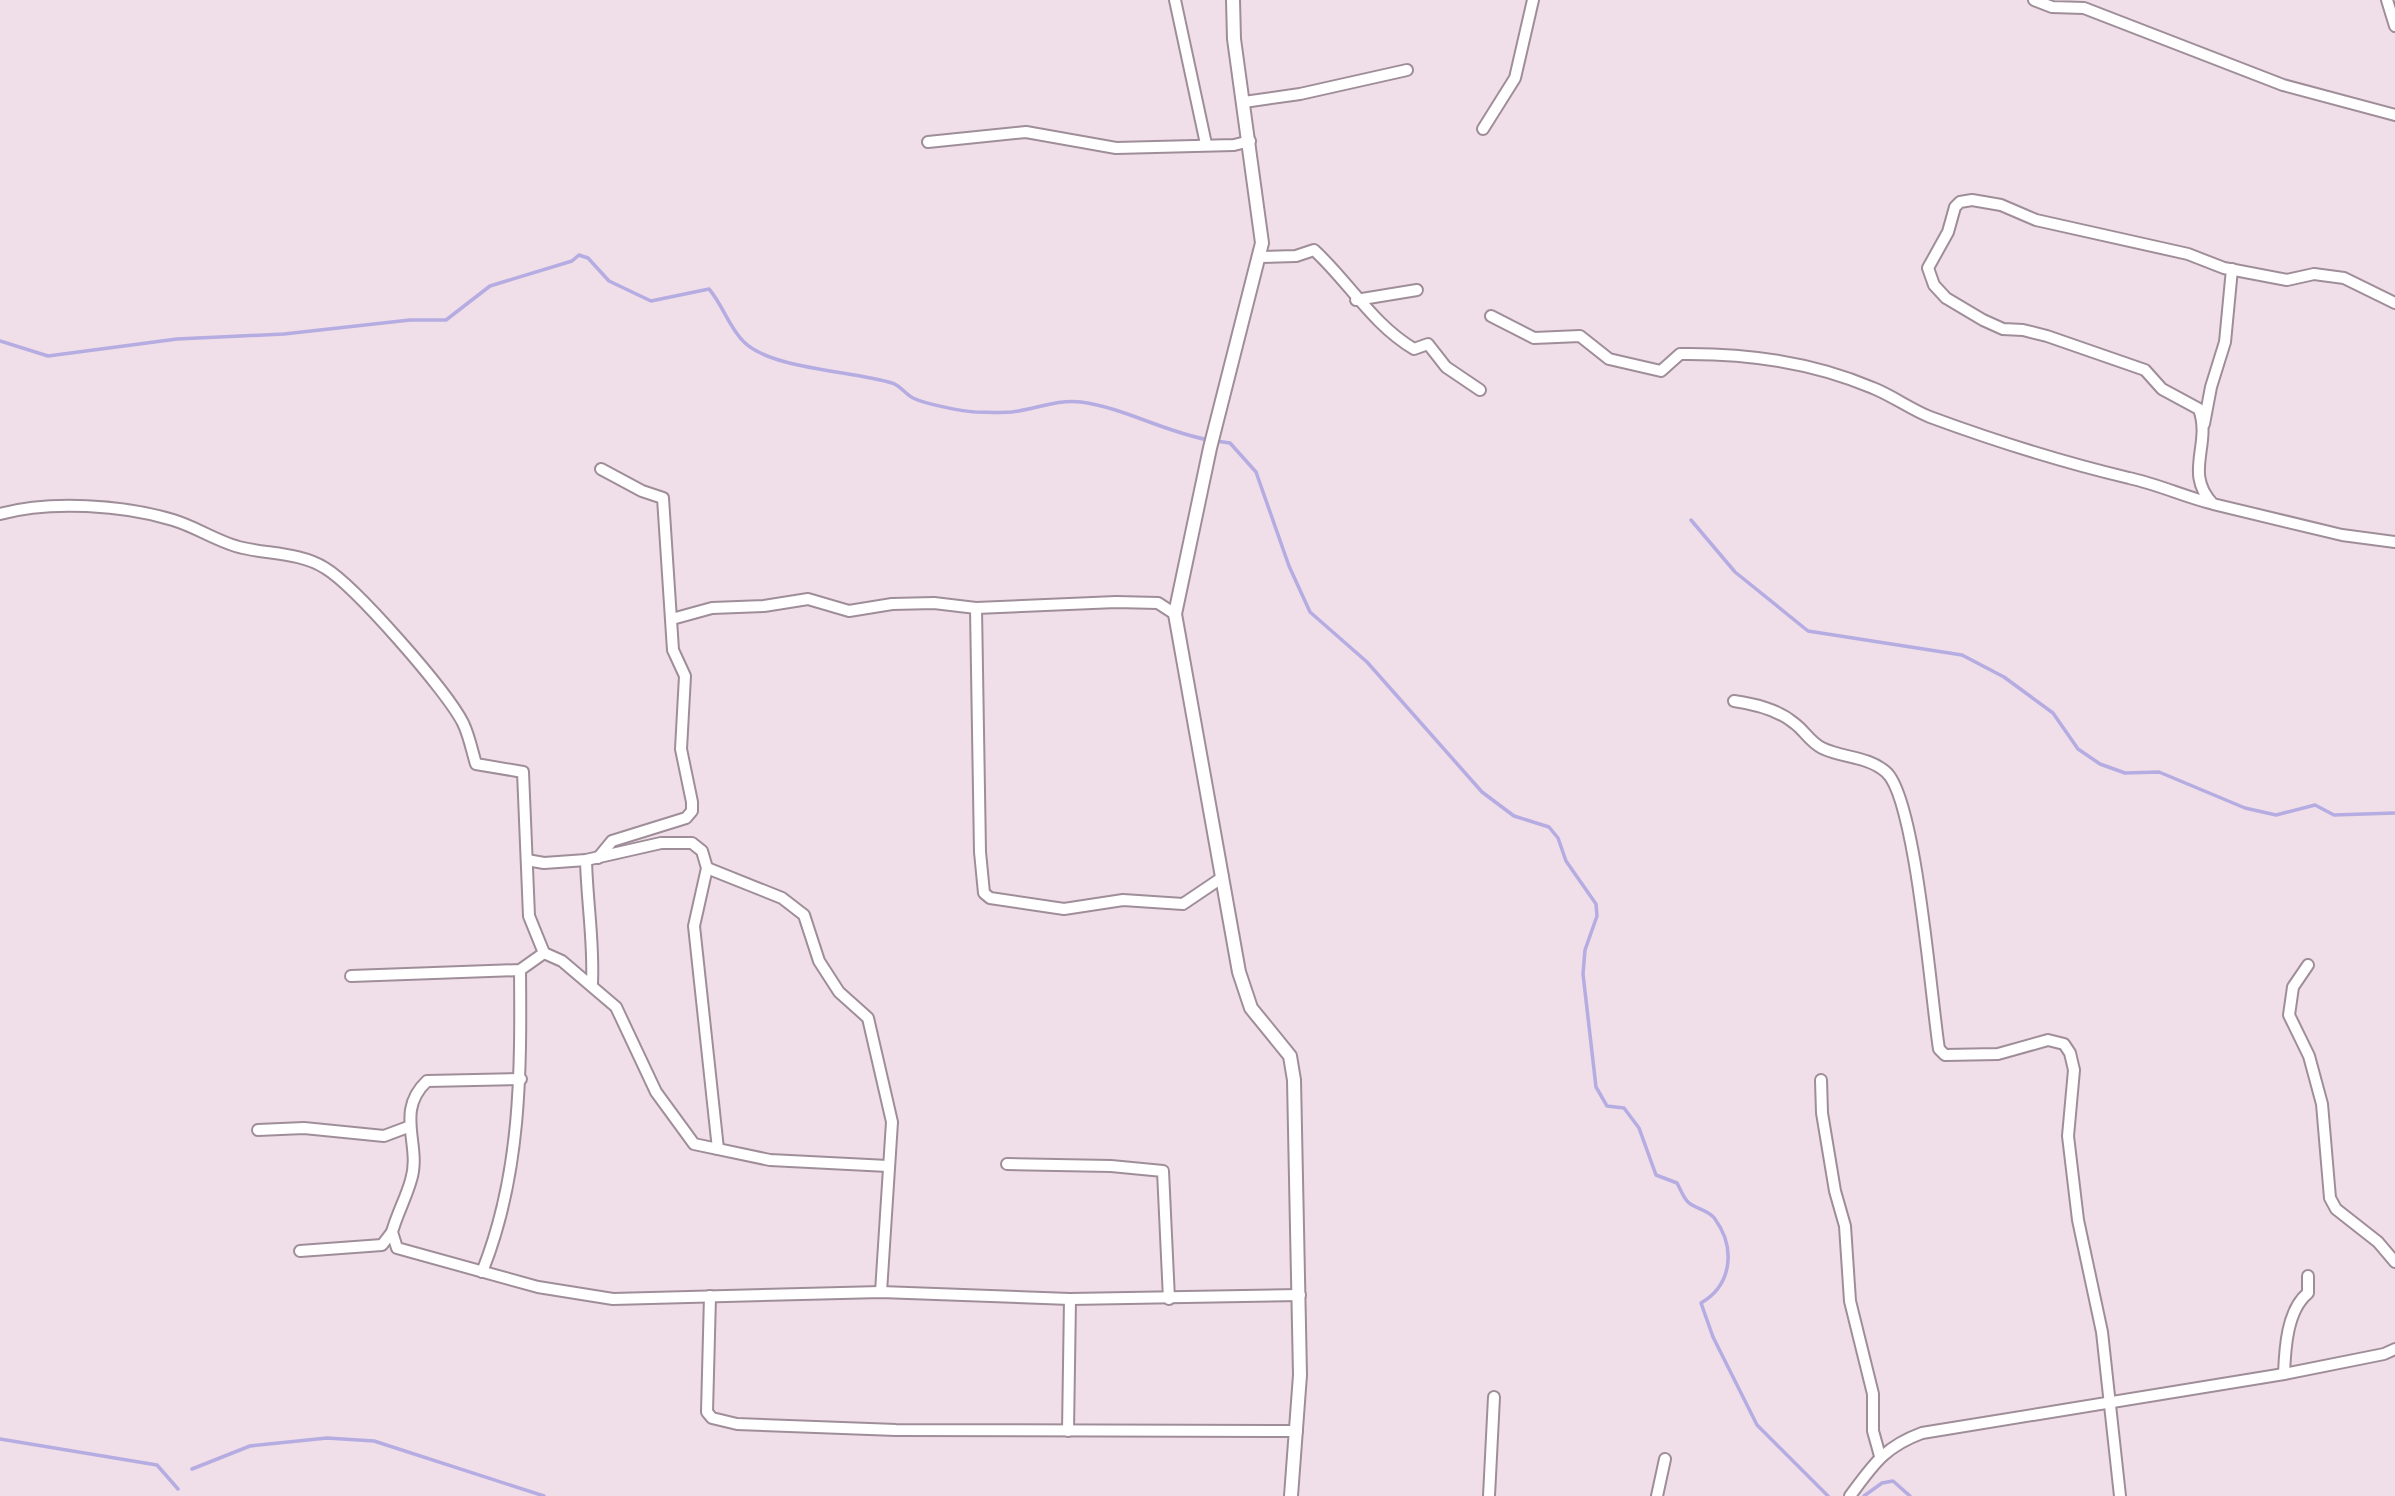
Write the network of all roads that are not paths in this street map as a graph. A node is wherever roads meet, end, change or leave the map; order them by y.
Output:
1 (1175, 0) edge
2 (1233, 0) edge
3 (1533, 0) edge
4 (2034, 0) edge
5 (2388, 0) edge
6 (2395, 26) edge
7 (1407, 70) dead end
8 (1244, 102) junction
9 (2395, 115) edge
10 (1483, 129) dead end
11 (1250, 141) junction
12 (928, 142) dead end
13 (1206, 144) junction
14 (1259, 257) junction
15 (2232, 269) junction
16 (1417, 290) dead end
17 (1356, 299) junction
18 (2395, 303) edge
19 (1491, 316) dead end
20 (1480, 390) dead end
21 (2204, 425) junction
22 (601, 469) dead end
23 (2213, 504) junction
24 (0, 513) edge
25 (2395, 542) edge
26 (976, 608) junction
27 (1175, 614) junction
28 (672, 619) junction
29 (1734, 701) dead end
30 (592, 859) junction
31 (527, 860) junction
32 (707, 868) junction
33 (1223, 877) junction
34 (544, 953) junction
35 (2308, 965) dead end
36 (520, 970) junction
37 (351, 976) dead end
38 (592, 983) junction
39 (521, 1079) junction
40 (1821, 1080) dead end
41 (408, 1127) junction
42 (258, 1130) dead end
43 (718, 1149) junction
44 (1007, 1164) dead end
45 (888, 1166) junction
46 (392, 1232) junction
47 (382, 1245) junction
48 (397, 1248) junction
49 (300, 1251) dead end
50 (2395, 1262) edge
51 (482, 1272) junction
52 (2308, 1276) dead end
53 (881, 1292) junction
54 (1300, 1294) junction
55 (709, 1296) junction
56 (1070, 1299) junction
57 (1169, 1299) junction
58 (2395, 1349) edge
59 (2284, 1374) junction
60 (1494, 1397) dead end
61 (2108, 1400) junction
62 (1068, 1431) junction
63 (1297, 1431) junction
64 (1880, 1456) junction
65 (1665, 1459) dead end
66 (1291, 1496) edge
67 (1489, 1496) edge
68 (1657, 1496) edge
69 (1850, 1496) edge
70 (2120, 1496) edge

1 - 13 street
2 - 8 street
3 - 10 street
4 - 9 street
5 - 6 street
7 - 8 street
8 - 11 street
11 - 13 street
11 - 14 street
12 - 13 street
14 - 17 street
14 - 27 street
15 - 18 street
15 - 21 street
15 - 21 street
16 - 17 street
17 - 20 street
19 - 23 street
21 - 23 street
22 - 28 street
23 - 25 street
24 - 31 street
26 - 27 street
26 - 28 street
26 - 33 street
27 - 33 street
28 - 30 street
29 - 61 street
30 - 31 street
30 - 32 street
30 - 38 street
31 - 34 street
32 - 43 street
32 - 45 street
33 - 54 street
34 - 36 street
34 - 38 street
35 - 50 street
36 - 37 street
36 - 39 street
38 - 43 street
39 - 41 street
39 - 51 street
40 - 64 street
41 - 42 street
41 - 46 street
43 - 45 street
44 - 57 street
45 - 53 street
46 - 47 street
46 - 48 street
47 - 48 street
47 - 49 street
48 - 51 street
51 - 55 street
52 - 59 street
53 - 55 street
53 - 56 street
54 - 57 street
54 - 63 street
55 - 62 street
56 - 57 street
56 - 62 street
58 - 59 street
59 - 61 street
60 - 67 street
61 - 64 street
61 - 70 street
62 - 63 street
63 - 66 street
64 - 69 street
65 - 68 street

